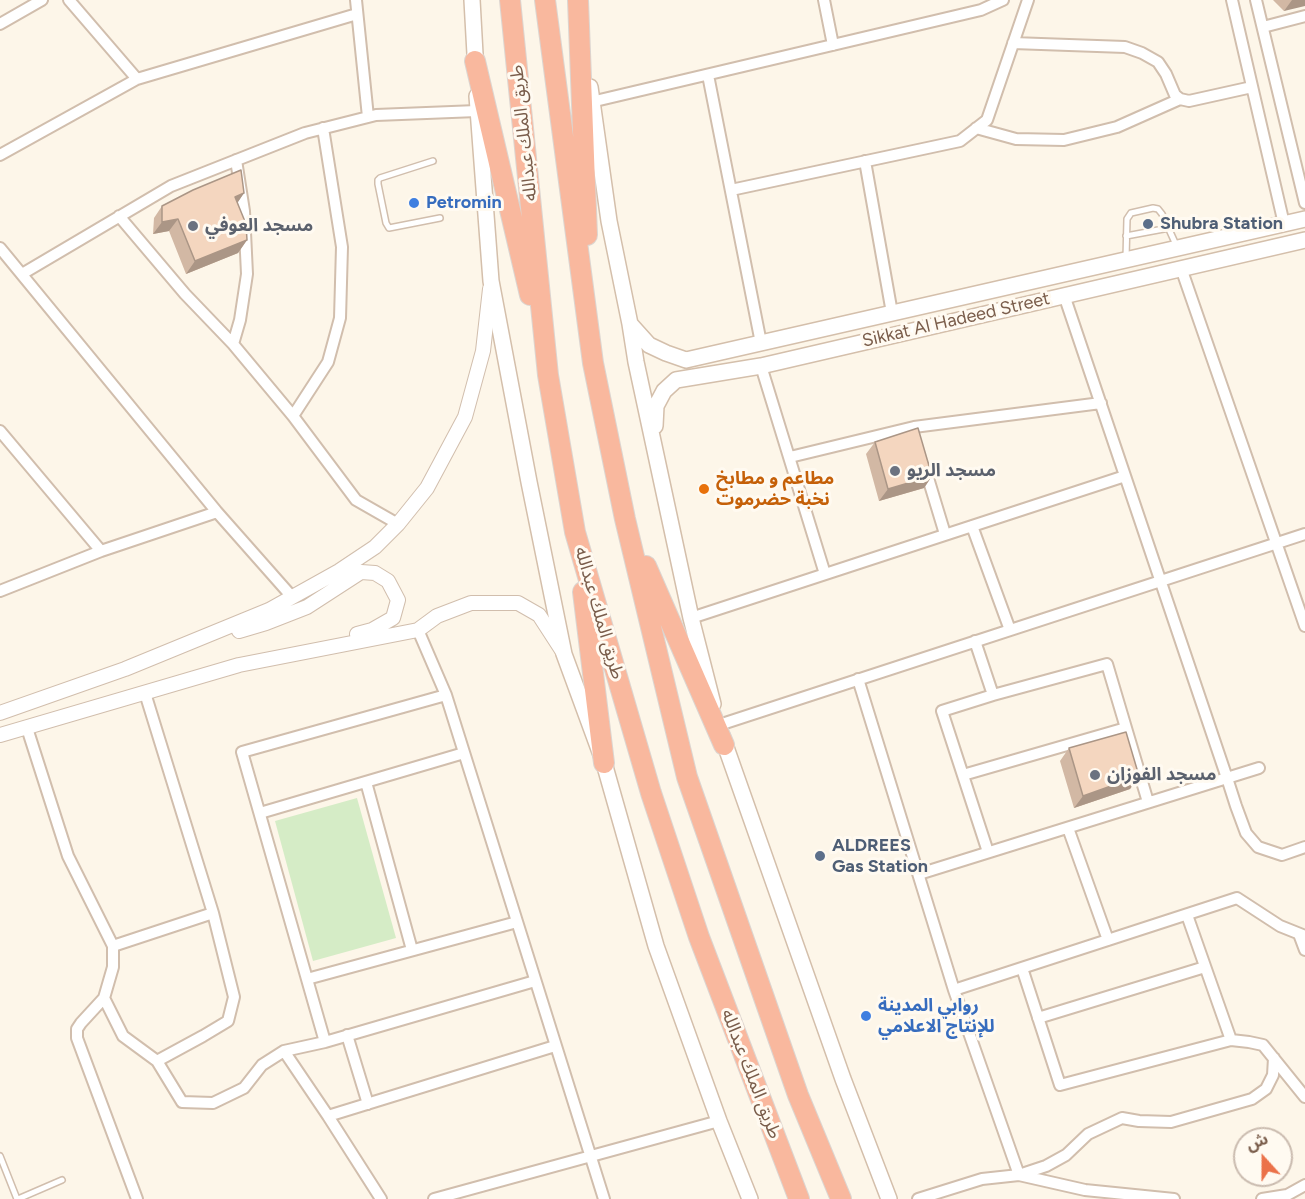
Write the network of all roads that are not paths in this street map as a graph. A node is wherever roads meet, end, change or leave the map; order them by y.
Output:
1 (42, 0) edge
2 (69, 0) edge
3 (356, 0) edge
4 (472, 0) edge
5 (510, 0) edge
6 (545, 0) edge
7 (579, 0) edge
8 (824, 0) edge
9 (1003, 0) edge
10 (1028, 0) edge
11 (1232, 0) edge
12 (1256, 0) edge
13 (357, 14) junction
14 (1305, 16) edge
15 (0, 24) edge
16 (1263, 27) junction
17 (1013, 43) junction
18 (834, 45) junction
19 (476, 61) junction
20 (708, 75) junction
21 (136, 80) junction
22 (1252, 87) junction
23 (1180, 99) junction
24 (591, 102) junction
25 (477, 111) junction
26 (368, 117) junction
27 (324, 128) junction
28 (976, 128) junction
29 (0, 155) edge
30 (236, 160) junction
31 (433, 161) dead end
32 (865, 161) junction
33 (731, 190) junction
34 (1305, 203) edge
35 (119, 216) junction
36 (440, 218) dead end
37 (1305, 219) edge
38 (1284, 224) junction
39 (1169, 228) junction
40 (1126, 236) junction
41 (1305, 240) edge
42 (1178, 247) junction
43 (0, 248) edge
44 (1126, 260) junction
45 (1181, 268) junction
46 (22, 274) junction
47 (491, 281) junction
48 (1064, 295) junction
49 (892, 313) junction
50 (630, 324) junction
51 (761, 343) junction
52 (233, 344) junction
53 (686, 360) junction
54 (592, 363) junction
55 (761, 366) junction
56 (548, 375) junction
57 (690, 376) junction
58 (1101, 403) junction
59 (293, 416) junction
60 (0, 431) edge
61 (653, 444) junction
62 (790, 457) junction
63 (923, 459) edge
64 (1125, 476) junction
65 (217, 512) junction
66 (626, 519) junction
67 (398, 524) junction
68 (972, 526) junction
69 (575, 532) junction
70 (945, 534) junction
71 (1305, 534) edge
72 (1276, 543) junction
73 (101, 551) junction
74 (825, 574) junction
75 (1161, 581) junction
76 (0, 591) edge
77 (293, 598) junction
78 (691, 618) junction
79 (1305, 626) edge
80 (418, 630) junction
81 (1010, 630) junction
82 (975, 641) junction
83 (178, 647) junction
84 (564, 654) junction
85 (239, 665) junction
86 (858, 680) junction
87 (145, 693) junction
88 (446, 695) junction
89 (993, 695) junction
90 (0, 713) edge
91 (719, 725) junction
92 (27, 728) junction
93 (1126, 728) junction
94 (0, 735) edge
95 (724, 745) junction
96 (464, 753) junction
97 (604, 763) junction
98 (1259, 768) dead end
99 (963, 775) junction
100 (1227, 778) junction
101 (366, 782) junction
102 (1148, 802) junction
103 (260, 813) junction
104 (1068, 828) junction
105 (1305, 847) edge
106 (988, 852) junction
107 (919, 874) junction
108 (213, 913) junction
109 (1186, 915) junction
110 (517, 922) junction
111 (1302, 935) edge
112 (1108, 940) junction
113 (113, 946) junction
114 (412, 950) junction
115 (1305, 950) edge
116 (1205, 967) junction
117 (1022, 968) junction
118 (307, 979) junction
119 (535, 981) junction
120 (954, 990) junction
121 (104, 998) junction
122 (1038, 1018) junction
123 (347, 1035) junction
124 (1231, 1040) junction
125 (325, 1042) junction
126 (555, 1046) junction
127 (284, 1051) junction
128 (1274, 1058) junction
129 (158, 1061) junction
130 (1305, 1097) edge
131 (368, 1104) junction
132 (328, 1116) junction
133 (719, 1121) junction
134 (0, 1156) edge
135 (589, 1157) junction
136 (1019, 1175) junction
137 (62, 1180) dead end
138 (1305, 1185) edge
139 (1125, 1197) edge
140 (17, 1199) edge
141 (137, 1199) edge
142 (381, 1199) edge
143 (434, 1199) edge
144 (604, 1199) edge
145 (750, 1199) edge
146 (799, 1199) edge
147 (841, 1199) edge
148 (889, 1199) edge
149 (918, 1199) edge
150 (1174, 1199) edge
151 (1262, 1199) edge

1 - 15 street
2 - 21 street
3 - 13 street
4 - 19 main road
5 - 56 highway, طريق الملك عبدالله
6 - 54 highway, طريق الملك عبدالله
7 - 24 main road
7 - 54 highway
8 - 18 street
9 - 18 street
10 - 17 street
11 - 22 street
12 - 16 street
13 - 21 street
13 - 26 street
14 - 16 street
16 - 34 street
17 - 23 street
17 - 28 street
18 - 20 street
19 - 25 main road
19 - 56 highway
20 - 24 street
20 - 33 street
21 - 29 street
22 - 23 street
22 - 38 street
23 - 28 street
24 - 50 main road
25 - 26 street
25 - 47 main road
26 - 27 street
27 - 30 street
27 - 59 street
28 - 32 street
30 - 35 street
30 - 52 street
31 - 36 lane
32 - 33 street
32 - 49 street
33 - 51 street
35 - 46 street
35 - 52 street
37 - 38 main road, Sikkat Al Hadeed Street
38 - 42 main road, Sikkat Al Hadeed Street
39 - 40 lane
39 - 40 lane
39 - 42 lane
40 - 44 lane
41 - 45 main road, Sikkat Al Hadeed Street
42 - 44 main road, Sikkat Al Hadeed Street
43 - 46 street
44 - 49 main road, Sikkat Al Hadeed Street
45 - 48 main road, Sikkat Al Hadeed Street
45 - 72 street
46 - 65 street
47 - 67 street
47 - 84 main road
48 - 55 main road, Sikkat Al Hadeed Street
48 - 58 street
49 - 51 main road, Sikkat Al Hadeed Street
50 - 53 main road
50 - 61 main road
51 - 53 main road, Sikkat Al Hadeed Street
52 - 59 street
53 - 57 main road
54 - 66 highway, طريق الملك عبدالله
55 - 57 main road, Sikkat Al Hadeed Street
55 - 62 street
56 - 69 highway, طريق الملك عبدالله
57 - 61 main road, Sikkat Al Hadeed Street
58 - 62 street
58 - 64 street
59 - 67 street
60 - 73 street
61 - 78 main road
62 - 74 street
63 - 70 street
64 - 68 street
64 - 75 street
65 - 73 street
65 - 77 street
66 - 95 highway
66 - 147 highway, طريق الملك عبدالله
67 - 77 street
68 - 70 street
68 - 81 street
69 - 97 highway
69 - 146 highway, طريق الملك عبدالله
70 - 74 street
71 - 72 street
72 - 75 street
72 - 79 street
73 - 76 street
74 - 78 street
75 - 81 street
75 - 100 street
77 - 83 street
78 - 91 main road
80 - 84 street
80 - 85 street
80 - 88 street
81 - 82 street
82 - 86 street
82 - 89 street
83 - 85 street
83 - 90 street
84 - 97 main road
85 - 87 street
86 - 91 street
86 - 107 street
87 - 92 street
87 - 108 street
88 - 96 street
88 - 103 street
89 - 93 street
89 - 99 street
91 - 95 main road
92 - 94 street
92 - 113 street
93 - 99 street
93 - 102 street
95 - 148 main road
96 - 101 street
96 - 110 street
97 - 133 main road
98 - 100 street
99 - 106 street
100 - 102 street
100 - 105 street
101 - 103 street
101 - 114 street
102 - 104 street
103 - 118 street
104 - 106 street
104 - 112 street
106 - 107 street
107 - 120 street
108 - 113 street
108 - 129 street
109 - 111 street
109 - 112 street
109 - 116 street
110 - 114 street
110 - 119 street
111 - 115 street
112 - 117 street
113 - 121 street
114 - 118 street
116 - 122 street
116 - 124 street
117 - 120 street
117 - 122 street
118 - 125 street
119 - 123 street
119 - 126 street
120 - 136 street
121 - 129 street
121 - 141 street
122 - 124 street
123 - 125 street
123 - 131 street
124 - 128 street
125 - 127 street
126 - 131 street
126 - 135 street
127 - 129 street
127 - 132 street
128 - 130 street
128 - 136 street
131 - 132 street
132 - 142 street
133 - 135 street
133 - 145 main road
134 - 140 lane
135 - 143 street
135 - 144 street
136 - 139 street
136 - 149 street
137 - 140 lane
138 - 151 street
139 - 150 street

